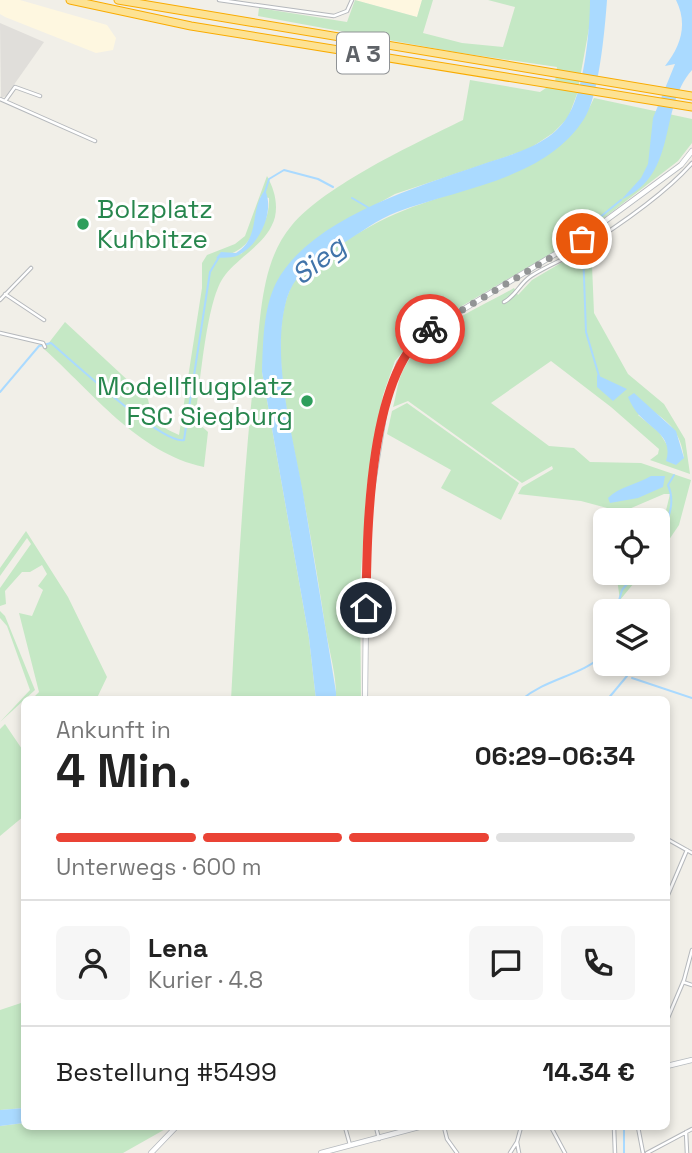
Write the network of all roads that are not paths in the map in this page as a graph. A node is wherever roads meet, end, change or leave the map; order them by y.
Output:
1 (70, 0) edge
2 (118, 0) edge
3 (219, 0) edge
4 (352, 0) edge
5 (40, 96) dead end
6 (692, 96) edge
7 (2, 100) edge
8 (692, 107) edge
9 (96, 141) dead end
10 (692, 151) edge
11 (692, 163) edge
12 (31, 268) dead end
13 (5, 294) junction
14 (0, 300) edge
15 (504, 302) dead end
16 (44, 320) dead end
17 (0, 333) edge
18 (44, 345) dead end
19 (365, 696) edge
20 (670, 841) edge
21 (687, 850) junction
22 (692, 853) edge
23 (670, 890) edge
24 (692, 950) edge
25 (683, 982) junction
26 (692, 985) edge
27 (670, 1013) edge
28 (692, 1060) edge
29 (670, 1065) edge
30 (692, 1129) edge
31 (173, 1130) edge
32 (345, 1130) edge
33 (377, 1130) edge
34 (409, 1130) edge
35 (445, 1130) edge
36 (519, 1130) edge
37 (553, 1130) edge
38 (614, 1130) edge
39 (639, 1130) edge
40 (687, 1132) junction
41 (379, 1139) junction
42 (517, 1142) junction
43 (348, 1146) junction
44 (656, 1151) edge
45 (151, 1153) edge
46 (321, 1153) edge
47 (349, 1153) edge
48 (457, 1153) edge
49 (510, 1153) edge
50 (519, 1153) edge
51 (565, 1153) edge
52 (615, 1153) edge
53 (645, 1153) edge
54 (687, 1153) edge

1 - 8 highway, A 3
2 - 6 highway, A 3
3 - 4 street
5 - 7 street
7 - 9 street
10 - 19 main road
11 - 15 street
12 - 13 street
13 - 14 street
13 - 16 street
17 - 18 street
20 - 21 street
21 - 22 street
21 - 23 street
24 - 25 street
25 - 26 street
25 - 27 street
28 - 29 main road
30 - 40 street
31 - 45 main road
32 - 43 street
33 - 41 street
34 - 41 main road
35 - 48 street
36 - 42 street
37 - 51 street
38 - 52 street
39 - 53 street
40 - 44 street
40 - 54 street
41 - 43 main road
42 - 49 street
42 - 50 street
43 - 46 main road
43 - 47 street
44 - 53 street

